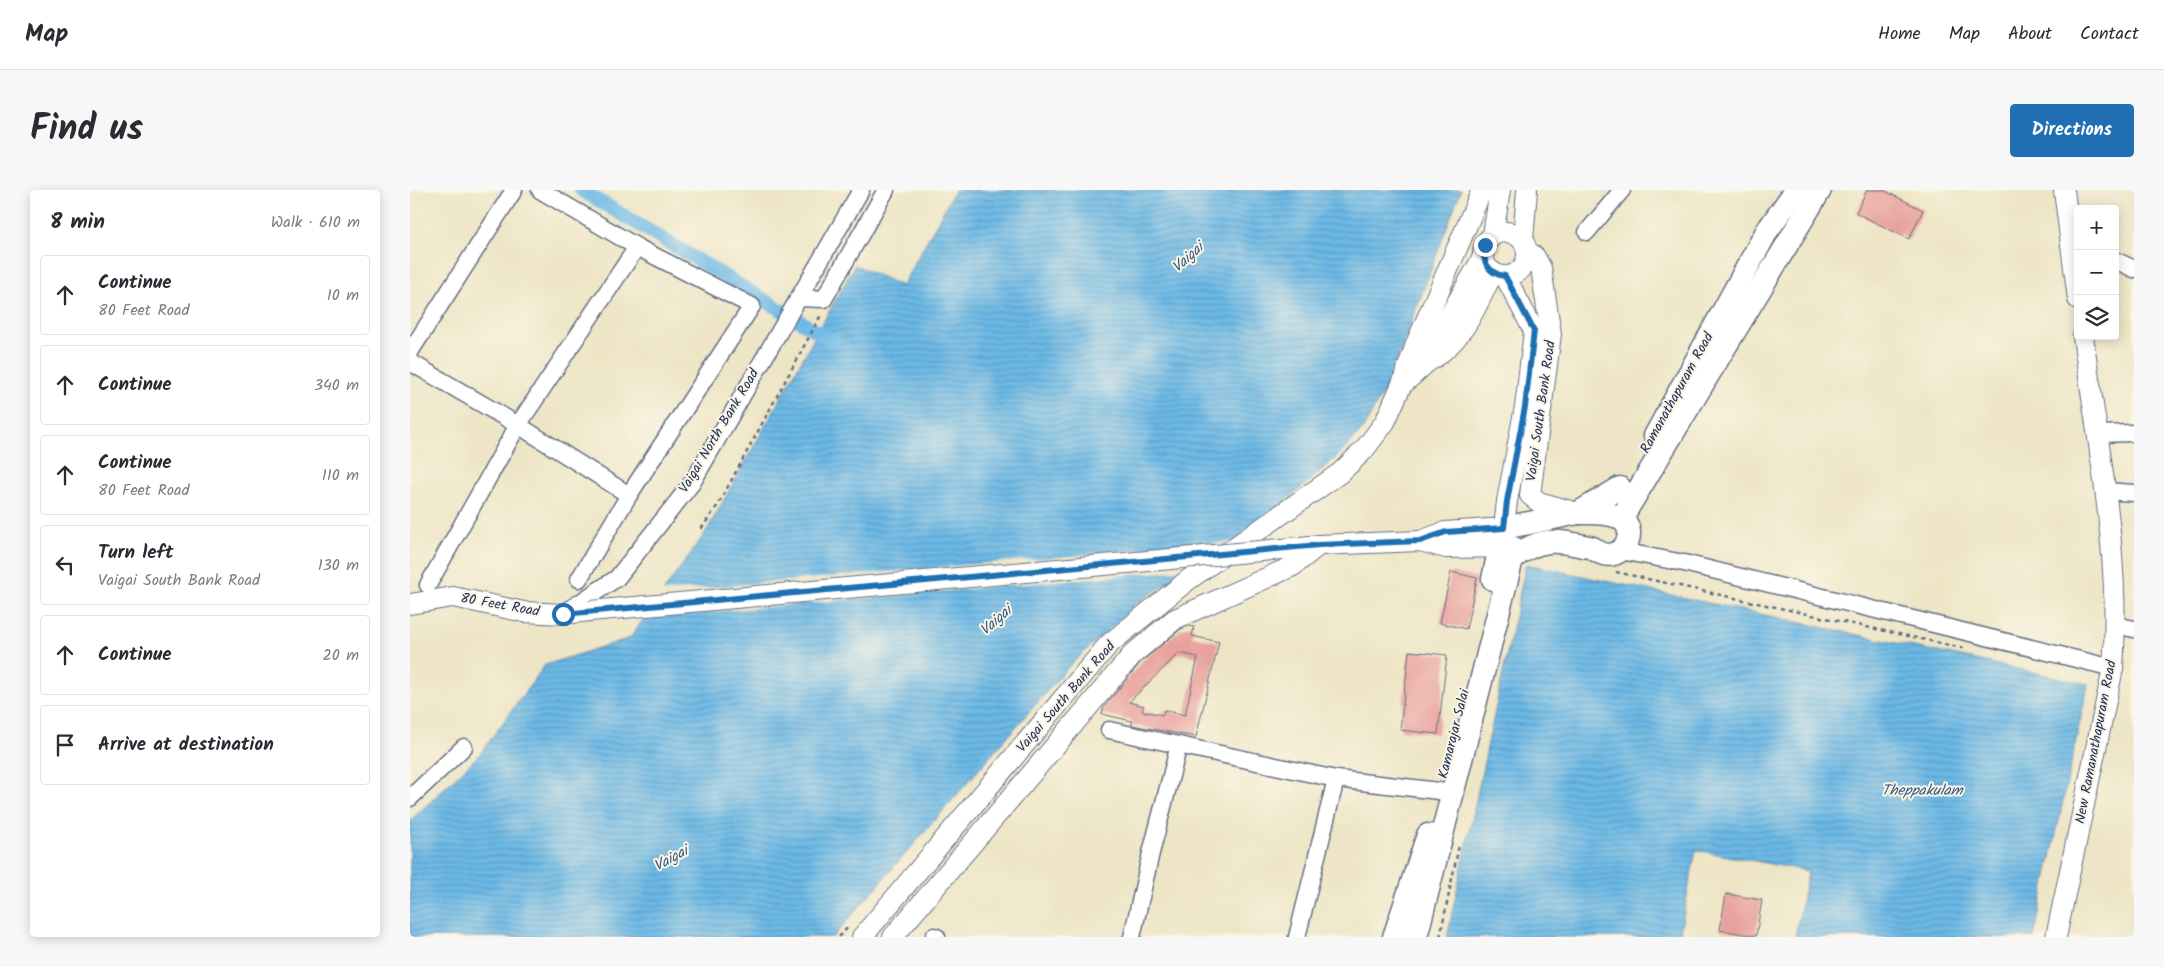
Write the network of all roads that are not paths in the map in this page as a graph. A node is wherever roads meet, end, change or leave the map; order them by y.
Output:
1 (514, 190) edge
2 (540, 190) edge
3 (861, 190) edge
4 (886, 190) edge
5 (1482, 190) edge
6 (1500, 190) edge
7 (1527, 190) edge
8 (1622, 190) edge
9 (1796, 190) edge
10 (1820, 190) edge
11 (2064, 190) edge
12 (1587, 232) dead end
13 (1493, 235) junction
14 (1525, 246) junction
15 (637, 247) junction
16 (2074, 250) edge
17 (2119, 262) edge
18 (1494, 268) junction
19 (2134, 269) edge
20 (794, 304) junction
21 (2084, 340) edge
22 (410, 352) edge
23 (410, 362) edge
24 (1402, 384) junction
25 (518, 426) junction
26 (2096, 434) junction
27 (2134, 434) edge
28 (1620, 488) junction
29 (2105, 491) junction
30 (2134, 493) edge
31 (629, 495) junction
32 (1578, 512) junction
33 (1612, 517) junction
34 (1502, 538) junction
35 (1319, 545) junction
36 (1526, 547) junction
37 (1621, 551) junction
38 (578, 579) dead end
39 (428, 585) dead end
40 (410, 604) edge
41 (563, 614) junction
42 (2125, 627) edge
43 (2113, 668) junction
44 (1109, 730) dead end
45 (1179, 744) junction
46 (464, 747) dead end
47 (1336, 779) junction
48 (1446, 793) junction
49 (410, 798) edge
50 (862, 937) edge
51 (893, 937) edge
52 (1132, 937) edge
53 (1297, 937) edge
54 (1394, 937) edge
55 (1416, 937) edge
56 (2056, 937) edge

1 - 22 street
2 - 15 street
3 - 20 street, Vaigai North Bank Road
4 - 20 street
5 - 24 main road, Vaigai South Bank Road
6 - 13 main road
7 - 14 main road
8 - 12 street
9 - 28 highway, Ramanathapuram Road
10 - 33 highway, Ramanathapuram Road
11 - 16 main road
13 - 14 main road
13 - 18 main road
14 - 18 main road
14 - 32 main road, Vaigai South Bank Road
15 - 25 street
15 - 31 street
17 - 19 street
18 - 24 main road, Vaigai South Bank Road
18 - 34 main road, Vaigai South Bank Road
20 - 41 street, Vaigai North Bank Road
21 - 26 main road, New Ramanathapuram Road
23 - 25 street
24 - 50 main road, Vaigai South Bank Road
25 - 31 street
25 - 39 street
26 - 27 street
26 - 29 main road, New Ramanathapuram Road
28 - 32 highway, Ramanathapuram Road
28 - 33 highway
29 - 30 street
29 - 42 main road, New Ramanathapuram Road
31 - 38 street
32 - 33 highway
32 - 34 highway, Ramanathapuram Road
33 - 37 highway
34 - 35 main road
34 - 36 main road
34 - 48 highway, Kamarajar Salai
35 - 41 main road, 80 Feet Road, bridge
35 - 51 main road, Vaigai South Bank Road
36 - 37 highway
36 - 48 highway, Kamarajar Salai
37 - 43 street
40 - 41 main road, 80 Feet Road
42 - 43 main road, New Ramanathapuram Road
43 - 56 main road, New Ramanathapuram Road
44 - 45 street
45 - 47 street
45 - 52 street
46 - 49 street
47 - 48 street
47 - 53 street
48 - 54 highway, Kamarajar Salai
48 - 55 highway, Kamarajar Salai

